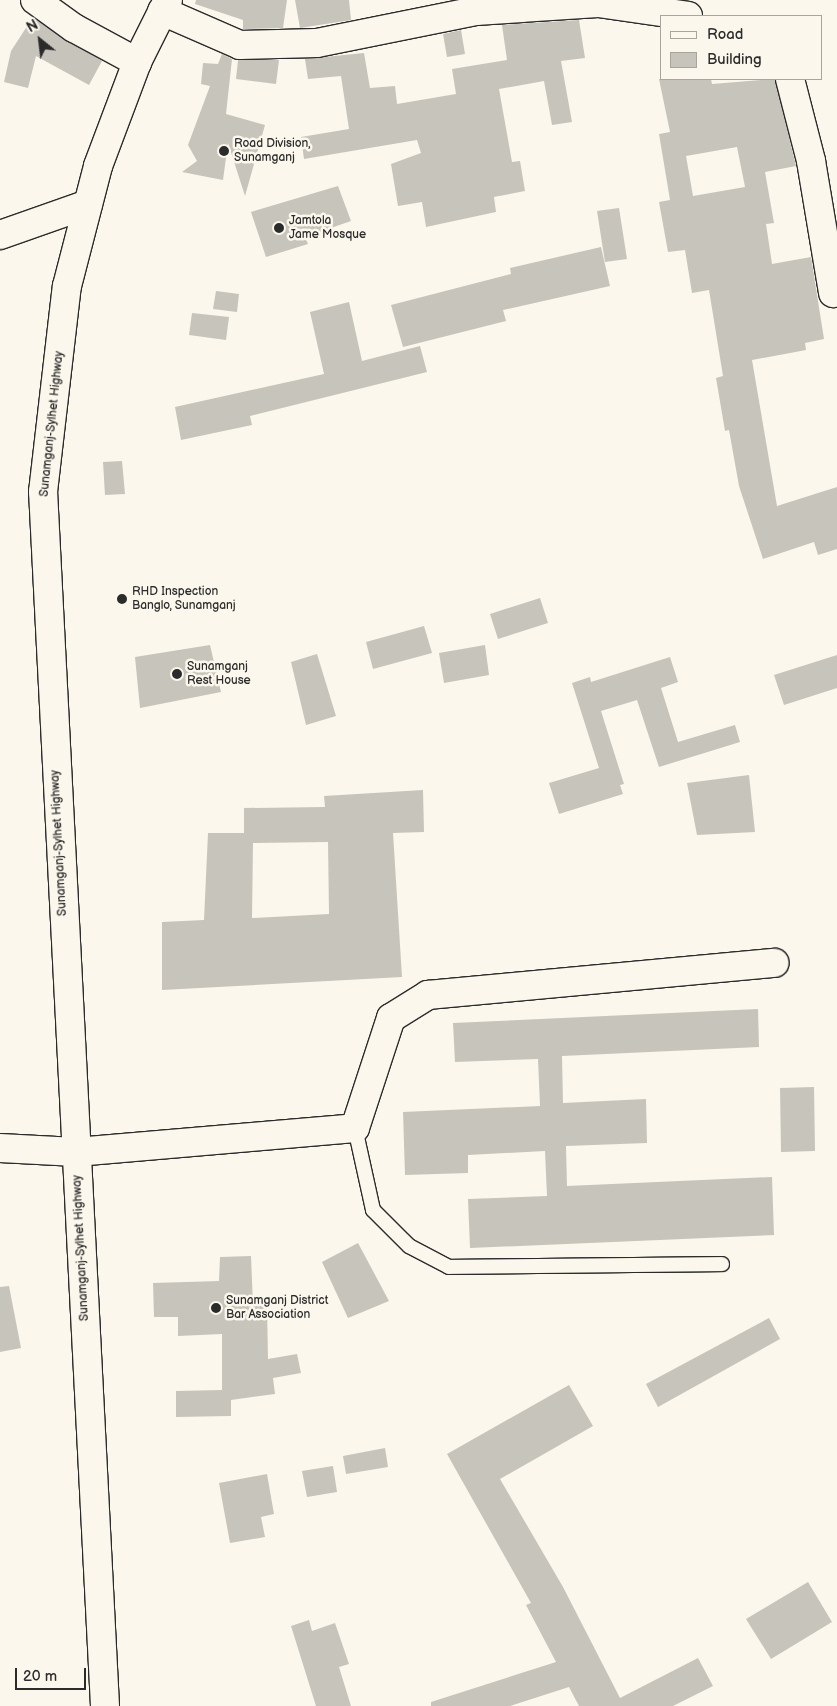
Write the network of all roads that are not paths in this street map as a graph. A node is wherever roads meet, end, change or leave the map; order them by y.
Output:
1 (35, 0) edge
2 (165, 5) edge
3 (681, 15) edge
4 (137, 62) junction
5 (790, 80) edge
6 (88, 204) junction
7 (0, 235) edge
8 (833, 293) dead end
9 (774, 964) dead end
10 (355, 1128) junction
11 (0, 1148) edge
12 (76, 1152) junction
13 (722, 1264) dead end
14 (105, 1706) edge

1 - 4 street
2 - 3 street
2 - 4 street, Sunamganj-Sylhet Highway
4 - 6 street, Sunamganj-Sylhet Highway
5 - 8 street
6 - 7 street
6 - 12 street, Sunamganj-Sylhet Highway
9 - 10 street
10 - 12 street
10 - 13 lane
11 - 12 street
12 - 14 street, Sunamganj-Sylhet Highway

